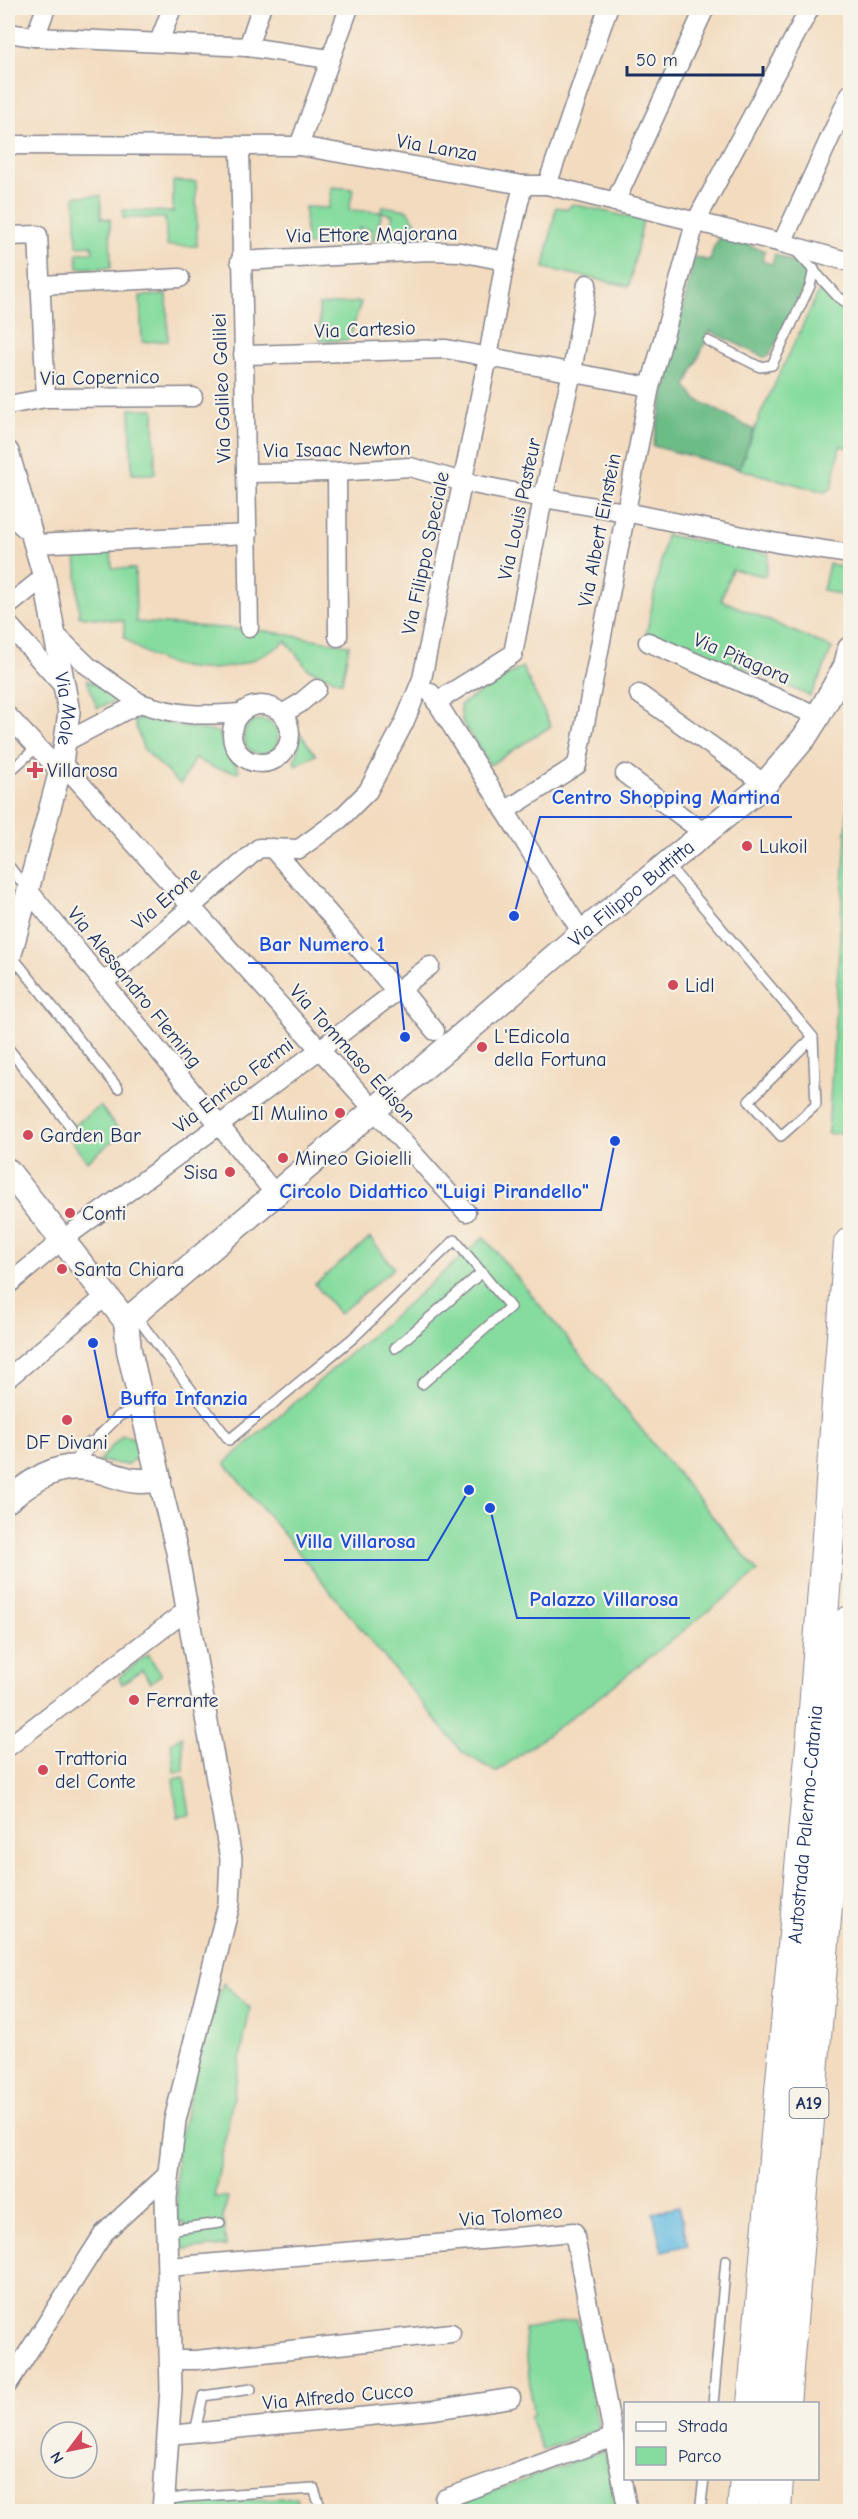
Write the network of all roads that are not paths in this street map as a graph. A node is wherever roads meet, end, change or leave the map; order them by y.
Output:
1 (46, 8) edge
2 (172, 8) edge
3 (261, 8) edge
4 (349, 8) edge
5 (608, 8) edge
6 (705, 8) edge
7 (810, 8) edge
8 (8, 33) edge
9 (35, 37) junction
10 (159, 42) junction
11 (248, 47) junction
12 (329, 59) junction
13 (850, 94) edge
14 (8, 145) edge
15 (299, 146) junction
16 (240, 147) junction
17 (523, 185) junction
18 (547, 185) junction
19 (615, 202) junction
20 (695, 223) junction
21 (8, 236) edge
22 (785, 244) junction
23 (240, 261) junction
24 (505, 261) junction
25 (850, 262) edge
26 (814, 269) junction
27 (180, 278) dead end
28 (587, 284) dead end
29 (40, 285) junction
30 (850, 305) edge
31 (708, 341) dead end
32 (243, 356) junction
33 (488, 357) junction
34 (572, 372) junction
35 (650, 387) junction
36 (46, 398) junction
37 (193, 398) dead end
38 (8, 405) edge
39 (8, 452) edge
40 (337, 472) junction
41 (246, 473) junction
42 (463, 482) junction
43 (543, 498) junction
44 (625, 512) junction
45 (8, 513) edge
46 (248, 534) junction
47 (32, 539) junction
48 (850, 554) edge
49 (44, 577) junction
50 (8, 606) edge
51 (8, 624) edge
52 (249, 628) dead end
53 (55, 634) junction
54 (338, 637) dead end
55 (648, 642) dead end
56 (850, 649) edge
57 (422, 679) junction
58 (64, 688) junction
59 (317, 689) dead end
60 (639, 694) dead end
61 (436, 702) junction
62 (140, 703) junction
63 (240, 713) junction
64 (282, 714) junction
65 (8, 716) edge
66 (818, 716) junction
67 (65, 742) junction
68 (37, 747) junction
69 (61, 767) junction
70 (8, 773) edge
71 (625, 774) dead end
72 (765, 784) junction
73 (505, 810) junction
74 (704, 833) junction
75 (265, 848) junction
76 (667, 864) junction
77 (8, 865) edge
78 (28, 890) junction
79 (191, 906) junction
80 (582, 933) junction
81 (9, 956) edge
82 (430, 966) dead end
83 (103, 983) junction
84 (398, 990) junction
85 (435, 1031) dead end
86 (813, 1037) junction
87 (8, 1048) edge
88 (319, 1048) junction
89 (117, 1088) dead end
90 (375, 1110) junction
91 (219, 1126) junction
92 (71, 1127) dead end
93 (10, 1181) edge
94 (276, 1195) junction
95 (465, 1212) dead end
96 (62, 1240) junction
97 (850, 1244) edge
98 (482, 1272) junction
99 (8, 1285) edge
100 (106, 1296) junction
101 (130, 1317) junction
102 (394, 1348) dead end
103 (8, 1378) edge
104 (422, 1384) dead end
105 (142, 1407) junction
106 (91, 1443) joint
107 (71, 1468) junction
108 (159, 1479) junction
109 (8, 1500) edge
110 (187, 1610) junction
111 (850, 1622) edge
112 (8, 1748) edge
113 (169, 2173) junction
114 (220, 2223) dead end
115 (167, 2230) junction
116 (726, 2260) dead end
117 (169, 2266) junction
118 (451, 2333) dead end
119 (171, 2360) junction
120 (8, 2384) edge
121 (251, 2389) dead end
122 (511, 2398) dead end
123 (712, 2402) edge
124 (753, 2402) edge
125 (784, 2402) edge
126 (195, 2432) junction
127 (168, 2435) junction
128 (614, 2437) junction
129 (704, 2480) edge
130 (746, 2480) edge
131 (777, 2480) edge
132 (444, 2499) dead end
133 (164, 2506) edge
134 (322, 2511) edge
135 (628, 2511) edge
136 (700, 2511) edge
137 (743, 2511) edge
138 (775, 2511) edge

1 - 9 street
2 - 10 street
3 - 11 street
4 - 12 street
5 - 18 street
6 - 19 street
7 - 20 street, Via Albert Einstein
8 - 9 street
9 - 10 street
10 - 11 street
11 - 12 street
12 - 15 street
13 - 22 street
14 - 16 street, Via Lanza
15 - 16 street, Via Lanza
15 - 17 street, Via Lanza
16 - 23 street, Via Galileo Galilei
17 - 18 street, Via Lanza
17 - 24 street, Via Filippo Speciale
18 - 19 street, Via Lanza
19 - 20 street, Via Lanza
20 - 22 street, Via Lanza
20 - 35 street, Via Albert Einstein
21 - 29 street
22 - 25 street, Via Lanza
22 - 26 lane
23 - 24 street, Via Ettore Majorana
23 - 32 street, Via Galileo Galilei
24 - 33 street, Via Filippo Speciale
26 - 30 lane
26 - 31 lane
27 - 29 street
28 - 34 street, Via Louis Pasteur
29 - 36 street
32 - 33 street, Via Cartesio
32 - 41 street, Via Galileo Galilei
33 - 34 street, Via Cartesio
33 - 42 street, Via Filippo Speciale
34 - 35 street, Via Cartesio
34 - 43 street, Via Louis Pasteur
35 - 44 street, Via Albert Einstein
36 - 37 street, Via Copernico
36 - 38 street, Via Copernico
39 - 47 street, Via Mole
40 - 41 street, Via Isaac Newton
40 - 42 street, Via Isaac Newton
40 - 54 street
41 - 46 street, Via Galileo Galilei
42 - 43 street, Via Isaac Newton
42 - 57 street, Via Filippo Speciale
43 - 44 street, Via Isaac Newton
43 - 61 street, Via Louis Pasteur
44 - 48 street, Via Isaac Newton
44 - 73 street, Via Albert Einstein
45 - 47 street
46 - 47 street
46 - 52 street, Via Galileo Galilei
47 - 49 street, Via Mole
49 - 50 street
49 - 53 street, Via Mole
51 - 58 street
53 - 58 street, Via Mole
53 - 62 street
55 - 66 street, Via Pitagora
56 - 66 main road, Via Filippo Buttitta
57 - 61 street
57 - 75 street, Via Filippo Speciale
58 - 67 street, Via Mole
59 - 64 street
60 - 72 street
61 - 73 street
62 - 63 street
62 - 67 street
63 - 64 street
63 - 64 street
65 - 68 street, Via Tommaso Edison
66 - 72 main road, Via Filippo Buttitta
67 - 69 street, Via Mole
68 - 69 street, Via Tommaso Edison
68 - 70 lane
69 - 78 street, Via Mole
69 - 79 street, Via Tommaso Edison
71 - 74 street
72 - 74 main road, Via Filippo Buttitta
73 - 80 street
74 - 76 main road, Via Filippo Buttitta
75 - 79 street, Via Erone
75 - 84 street
76 - 80 main road, Via Filippo Buttitta
76 - 86 lane
77 - 78 lane
78 - 81 street, Via Mole
78 - 83 street, Via Alessandro Fleming
79 - 83 street, Via Erone
79 - 88 street, Via Tommaso Edison
80 - 90 main road, Via Filippo Buttitta
81 - 89 lane
82 - 84 street, Via Enrico Fermi
83 - 91 street, Via Alessandro Fleming
84 - 85 street
84 - 88 street, Via Enrico Fermi
86 - 86 lane
87 - 92 lane
88 - 90 street, Via Tommaso Edison
88 - 91 street, Via Enrico Fermi
90 - 94 main road, Via Filippo Buttitta
90 - 95 street, Via Tommaso Edison
91 - 94 street, Via Alessandro Fleming
91 - 96 street, Via Enrico Fermi
93 - 96 main road
94 - 101 main road, Via Filippo Buttitta
96 - 99 street, Via Enrico Fermi
96 - 100 main road
97 - 124 highway, Autostrada Palermo-Catania / A19
98 - 101 lane
98 - 102 lane
98 - 104 lane
100 - 101 main road
100 - 103 street
101 - 105 main road
105 - 106 lane
105 - 108 main road
106 - 107 street
107 - 108 main road
107 - 109 main road
108 - 110 street
110 - 112 street
110 - 113 street
111 - 125 highway, Autostrada Palermo-Catania / A19
113 - 115 street
113 - 120 street
114 - 115 lane
115 - 117 street
116 - 123 lane
117 - 119 street
117 - 128 street, Via Tolomeo
118 - 119 street
119 - 127 street
121 - 126 lane
122 - 126 street, Via Alfredo Cucco
126 - 127 street, Via Alfredo Cucco
127 - 133 street
128 - 132 street
128 - 135 street, Via Tolomeo
129 - 136 lane
130 - 137 highway
131 - 138 highway
133 - 134 lane

